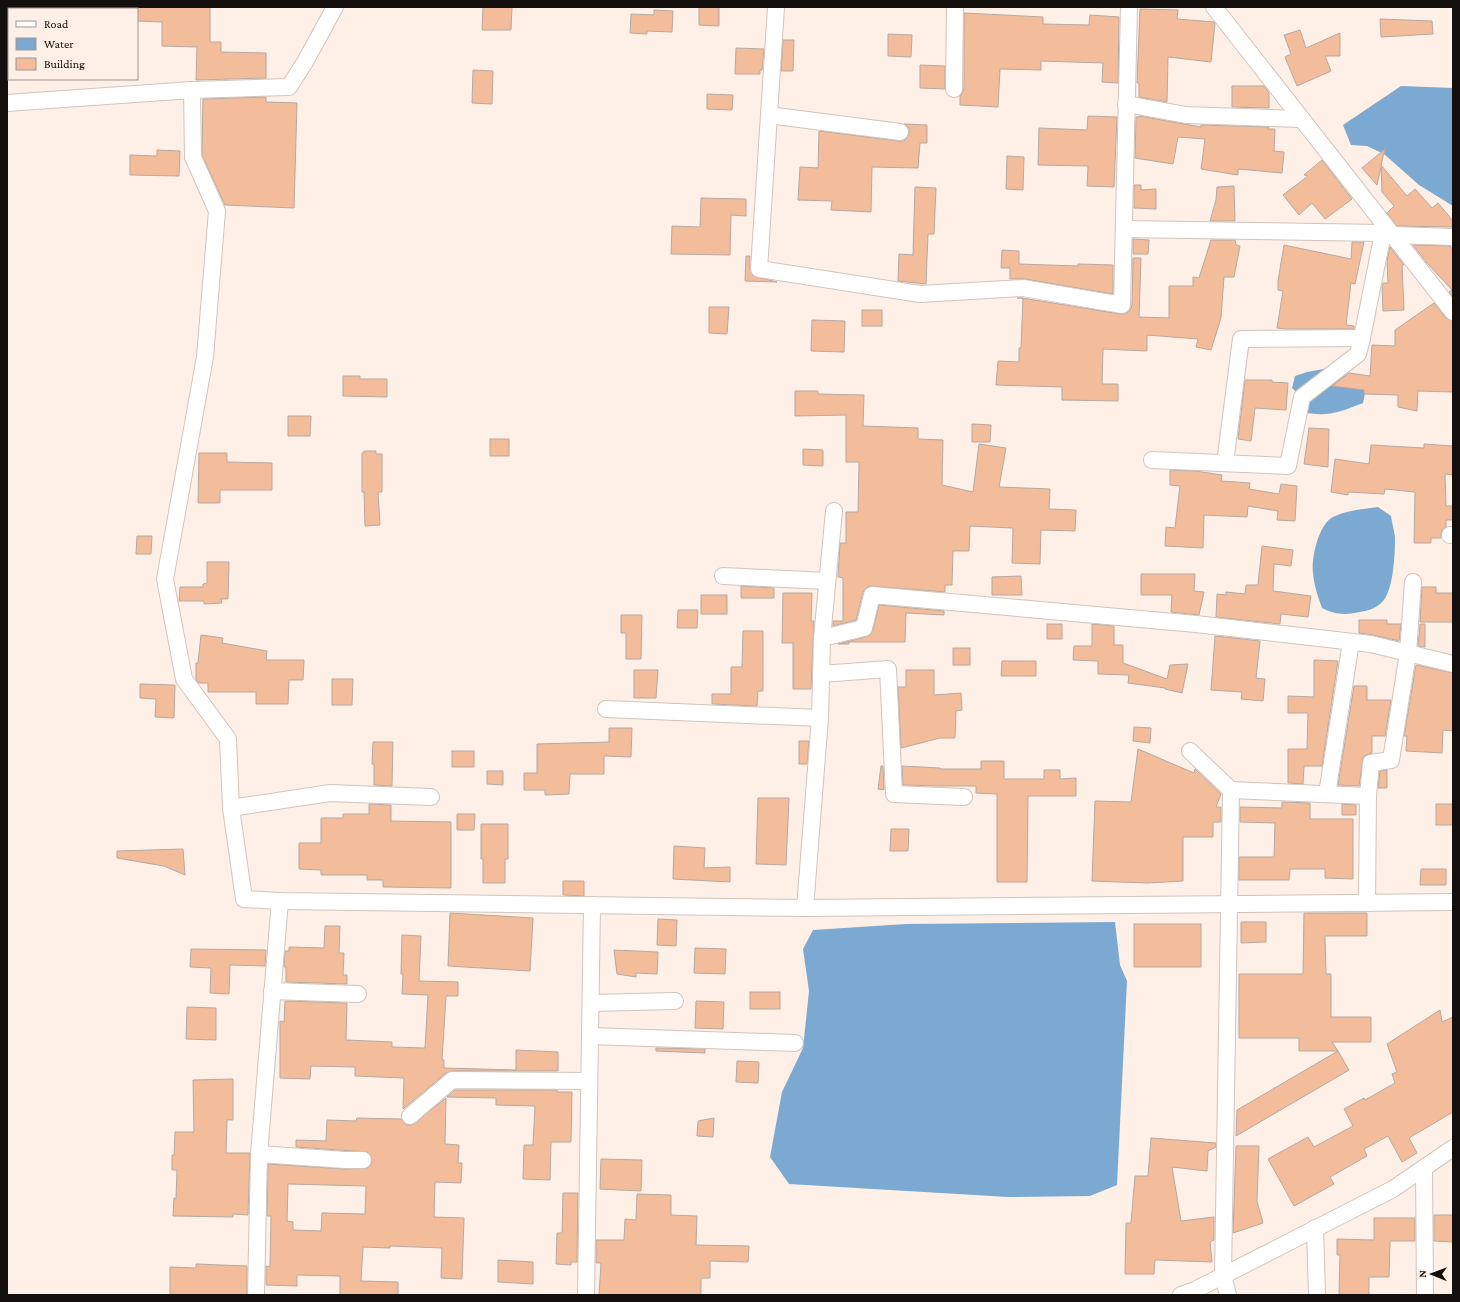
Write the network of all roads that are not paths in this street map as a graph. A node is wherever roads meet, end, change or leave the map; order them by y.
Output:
1 (335, 7) edge
2 (776, 7) edge
3 (955, 7) edge
4 (1129, 7) edge
5 (1214, 7) edge
6 (954, 89) dead end
7 (192, 90) junction
8 (7, 103) edge
9 (1126, 104) junction
10 (776, 116) dead end
11 (1302, 119) junction
12 (900, 132) dead end
13 (1124, 229) junction
14 (1388, 234) junction
15 (1453, 237) edge
16 (1453, 312) edge
17 (1362, 338) junction
18 (1152, 460) dead end
19 (1225, 463) junction
20 (834, 511) dead end
21 (723, 576) dead end
22 (827, 581) junction
23 (1412, 582) dead end
24 (822, 638) junction
25 (1351, 642) junction
26 (1408, 653) junction
27 (1453, 664) edge
28 (821, 674) junction
29 (606, 709) dead end
30 (820, 718) junction
31 (1190, 751) dead end
32 (1231, 790) junction
33 (1327, 794) junction
34 (1368, 796) junction
35 (431, 797) dead end
36 (964, 797) dead end
37 (231, 808) junction
38 (280, 901) junction
39 (1453, 902) edge
40 (1367, 903) junction
41 (1229, 904) junction
42 (592, 905) junction
43 (805, 908) junction
44 (272, 991) junction
45 (358, 994) dead end
46 (676, 1001) dead end
47 (590, 1003) junction
48 (590, 1036) junction
49 (796, 1043) dead end
50 (590, 1081) junction
51 (410, 1116) dead end
52 (1453, 1148) edge
53 (259, 1154) junction
54 (363, 1160) dead end
55 (1424, 1168) junction
56 (1315, 1228) junction
57 (1223, 1275) junction
58 (256, 1295) edge
59 (586, 1295) edge
60 (1181, 1295) edge
61 (1228, 1295) edge
62 (1317, 1295) edge
63 (1425, 1295) edge

1 - 7 street
2 - 13 street
3 - 6 street
4 - 9 street
5 - 11 street
7 - 8 street
7 - 37 street
9 - 11 street
9 - 13 street
10 - 12 street
11 - 14 street
13 - 14 street
14 - 15 street
14 - 16 street
14 - 17 street
17 - 19 street
17 - 19 street
18 - 19 street
20 - 22 street
21 - 22 street
22 - 24 street
23 - 26 street
24 - 25 street
24 - 28 street
25 - 26 street
25 - 33 street
26 - 27 street
26 - 34 street
28 - 30 street
28 - 36 street
29 - 30 street
30 - 43 street
31 - 32 street
32 - 33 street
32 - 41 street
33 - 34 street
34 - 40 street
35 - 37 street
37 - 38 street
38 - 42 street
38 - 44 street
39 - 40 street
40 - 41 street
41 - 43 street
41 - 57 street
42 - 43 street
42 - 47 street
44 - 45 street
44 - 53 street
46 - 47 street
47 - 48 street
48 - 49 street
48 - 50 street
50 - 51 street
50 - 59 street
52 - 55 street
53 - 54 street
53 - 58 street
55 - 56 street
55 - 63 street
56 - 57 street
56 - 62 street
57 - 60 street
57 - 61 street

